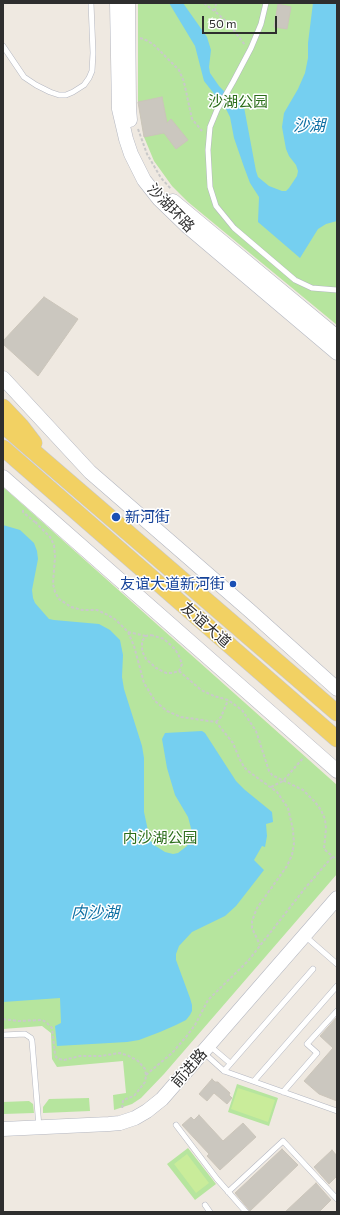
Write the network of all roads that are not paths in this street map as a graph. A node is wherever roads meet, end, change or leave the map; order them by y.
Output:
1 (91, 3) edge
2 (117, 3) edge
3 (128, 3) edge
4 (266, 3) edge
5 (3, 46) edge
6 (337, 290) edge
7 (337, 337) edge
8 (337, 353) edge
9 (3, 378) edge
10 (3, 407) edge
11 (3, 425) edge
12 (3, 448) edge
13 (47, 463) junction
14 (3, 477) edge
15 (337, 689) edge
16 (337, 713) edge
17 (337, 739) edge
18 (337, 771) edge
19 (337, 893) edge
20 (337, 898) edge
21 (325, 911) junction
22 (304, 935) junction
23 (337, 964) edge
24 (313, 969) dead end
25 (337, 986) edge
26 (337, 1011) edge
27 (3, 1035) edge
28 (206, 1048) junction
29 (230, 1063) junction
30 (224, 1071) junction
31 (254, 1081) junction
32 (283, 1092) junction
33 (337, 1111) edge
34 (176, 1125) dead end
35 (39, 1128) junction
36 (3, 1129) edge
37 (228, 1192) junction
38 (337, 1199) edge
39 (204, 1205) dead end
40 (210, 1212) edge
41 (246, 1212) edge

1 - 5 lane
2 - 8 street, 沙湖环路
3 - 7 street, 沙湖环路
4 - 6 lane
9 - 15 street
10 - 13 main road
11 - 13 main road, 友谊大道
12 - 17 main road, 友谊大道
13 - 16 main road, 友谊大道
14 - 18 street
19 - 21 street, 前进路
20 - 21 street, 前进路
21 - 22 street, 前进路
22 - 23 lane
22 - 28 street, 前进路
24 - 29 lane
25 - 31 lane
26 - 32 lane
27 - 35 lane
28 - 29 lane
28 - 30 lane
28 - 35 street, 前进路
29 - 30 lane
30 - 31 lane
31 - 32 lane
32 - 33 lane
34 - 37 lane
35 - 36 street, 前进路
37 - 38 lane
37 - 41 lane
39 - 40 lane

